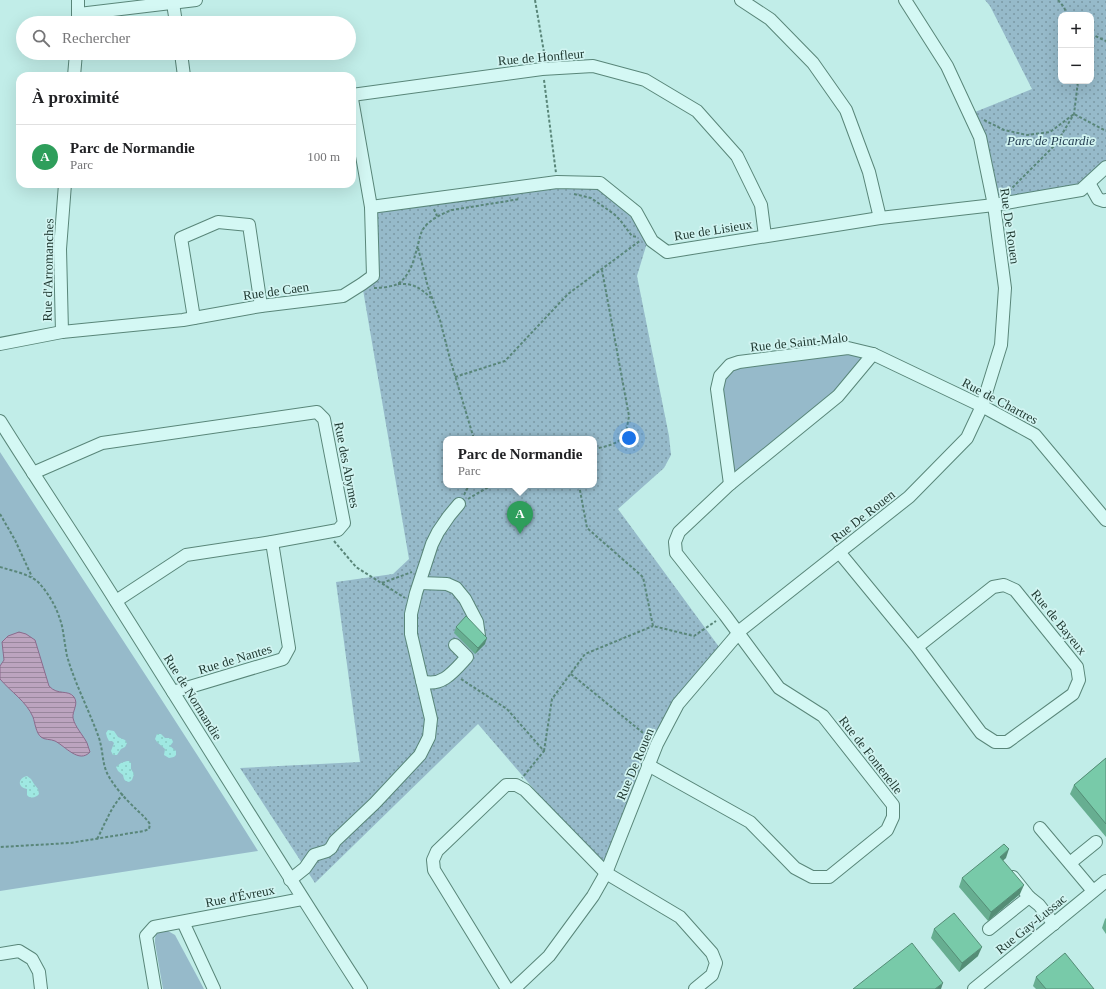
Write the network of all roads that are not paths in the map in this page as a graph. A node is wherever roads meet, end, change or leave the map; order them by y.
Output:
1 (78, 0) edge
2 (196, 0) edge
3 (741, 0) edge
4 (905, 0) edge
5 (173, 3) junction
6 (79, 16) edge
7 (97, 16) edge
8 (175, 16) edge
9 (75, 60) edge
10 (182, 60) edge
11 (74, 72) edge
12 (183, 72) edge
13 (356, 94) edge
14 (356, 122) edge
15 (1106, 167) edge
16 (1089, 183) junction
17 (65, 188) edge
18 (1106, 200) edge
19 (994, 205) junction
20 (371, 207) junction
21 (880, 218) junction
22 (765, 236) junction
23 (261, 306) junction
24 (194, 318) junction
25 (62, 332) junction
26 (0, 344) edge
27 (873, 354) junction
28 (982, 406) junction
29 (0, 421) edge
30 (33, 473) junction
31 (730, 484) junction
32 (459, 504) road end
33 (1106, 520) edge
34 (272, 542) junction
35 (839, 552) junction
36 (420, 583) junction
37 (116, 601) junction
38 (739, 633) junction
39 (479, 636) edge
40 (455, 644) dead end
41 (917, 647) junction
42 (422, 681) junction
43 (173, 692) junction
44 (648, 765) junction
45 (1040, 828) dead end
46 (1096, 842) dead end
47 (1070, 863) junction
48 (606, 873) junction
49 (1009, 873) edge
50 (290, 880) junction
51 (1106, 881) edge
52 (1093, 891) junction
53 (1029, 897) junction
54 (302, 899) junction
55 (183, 922) junction
56 (1054, 924) junction
57 (989, 929) dead end
58 (0, 954) edge
59 (41, 989) edge
60 (155, 989) edge
61 (214, 989) edge
62 (360, 989) edge
63 (507, 989) edge
64 (514, 989) edge
65 (695, 989) edge
66 (974, 989) edge

1 - 6 street
2 - 5 street
3 - 21 street
4 - 19 street, Rue De Rouen
5 - 7 street
5 - 8 street
9 - 11 street
10 - 12 street
13 - 22 street, Rue de Honfleur
14 - 20 street, Rue de Caen
15 - 16 street, Rue de Lisieux
16 - 18 street
16 - 19 street, Rue de Lisieux
17 - 25 street, Rue d'Arromanches
19 - 21 street, Rue de Lisieux
19 - 28 street, Rue De Rouen
20 - 22 street, Rue de Lisieux
20 - 23 street, Rue de Caen
21 - 22 street, Rue de Lisieux
23 - 24 street, Rue de Caen
23 - 24 street
24 - 25 street, Rue de Caen
25 - 26 street, Rue de Caen
27 - 28 street, Rue de Chartres
27 - 31 street
27 - 31 street, Rue de Saint-Malo
28 - 33 street, Rue de Chartres
28 - 35 street, Rue De Rouen
29 - 30 street, Rue de Normandie
30 - 34 street, Rue des Abymes
30 - 37 street, Rue de Normandie
31 - 38 street
32 - 36 street
34 - 37 street, Rue des Abymes
34 - 43 street, Rue de Nantes
35 - 38 street, Rue De Rouen
35 - 41 street, Rue de Bayeux
36 - 39 street
36 - 42 street
37 - 43 street, Rue de Normandie
38 - 44 street, Rue De Rouen
38 - 44 street, Rue de Fontenelle
40 - 42 street
41 - 41 street, Rue de Bayeux
42 - 50 street
43 - 50 street, Rue de Normandie
44 - 48 street, Rue De Rouen
45 - 47 street
46 - 47 street
47 - 52 street
48 - 63 street
48 - 64 street, Rue De Rouen
48 - 65 street
49 - 53 street
50 - 54 street, Rue de Normandie
51 - 52 street, Rue Gay-Lussac
52 - 56 street, Rue Gay-Lussac
53 - 56 street
53 - 57 street
54 - 55 street, Rue d'Évreux
54 - 62 street, Rue de Normandie
55 - 60 street, Rue d'Évreux
55 - 61 street
56 - 66 street, Rue Gay-Lussac
58 - 59 street

